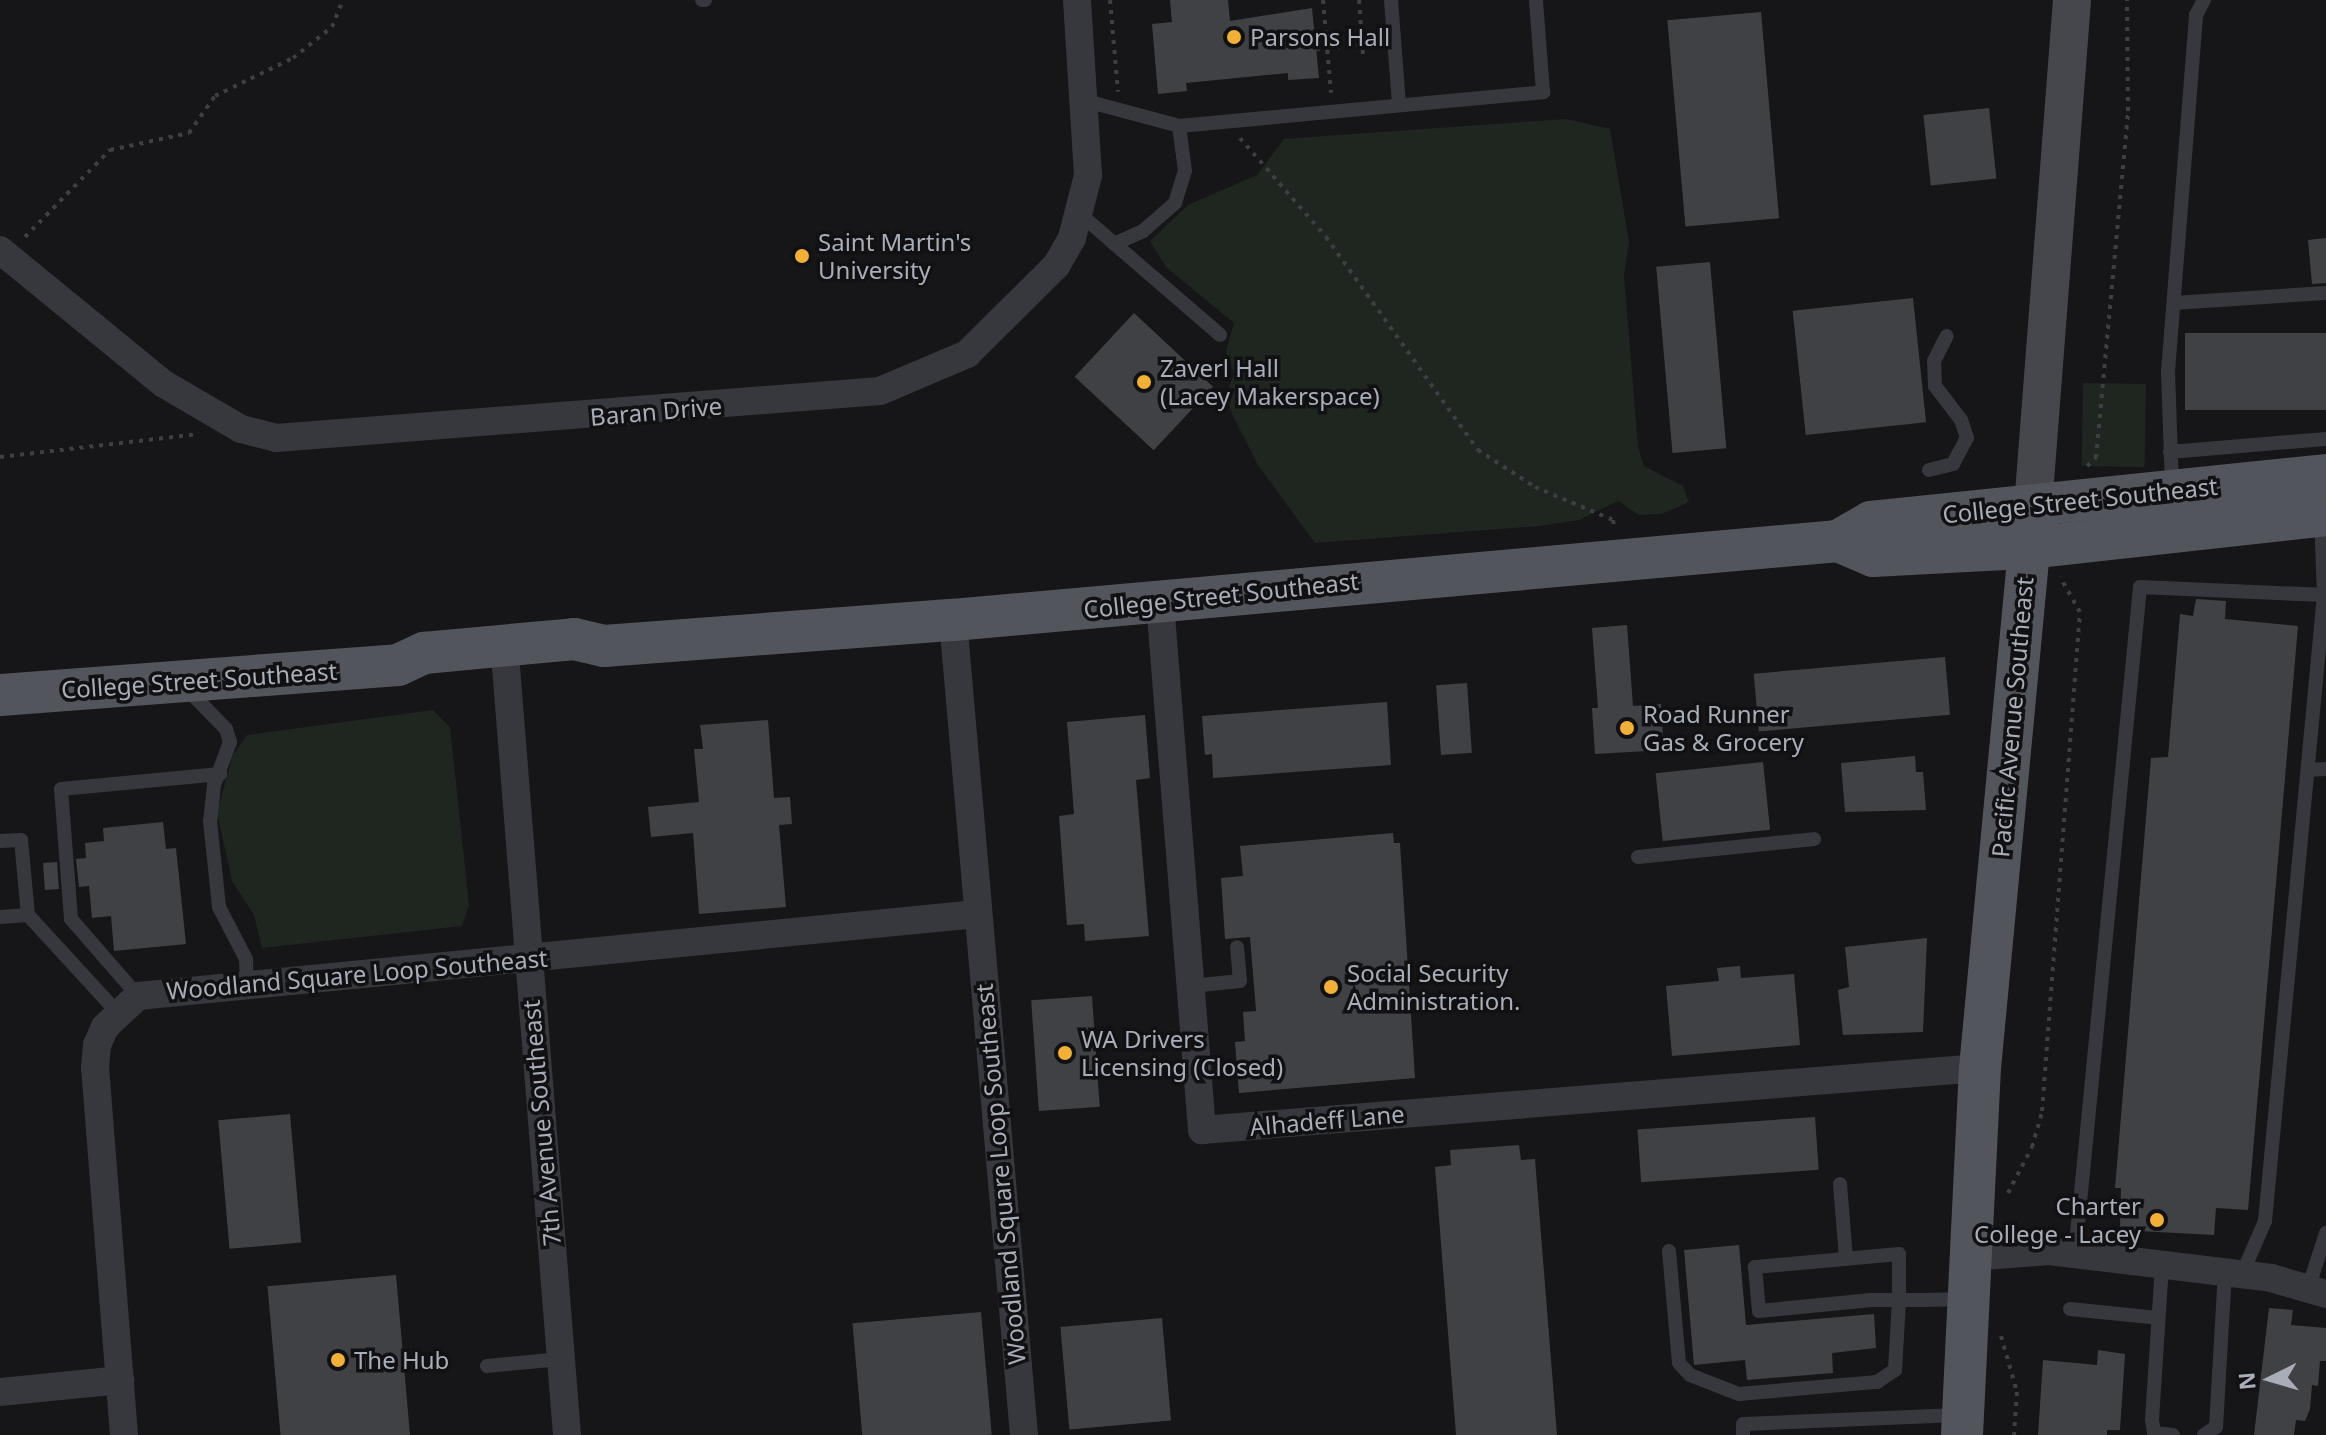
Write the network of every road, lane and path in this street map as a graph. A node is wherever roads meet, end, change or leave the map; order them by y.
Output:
1 (343, 0) edge
2 (1077, 0) edge
3 (1110, 0) edge
4 (1323, 0) edge
5 (1359, 0) edge
6 (1391, 0) edge
7 (1536, 0) edge
8 (2072, 0) edge
9 (2127, 0) edge
10 (2204, 0) edge
11 (1363, 44) junction
12 (1327, 48) junction
13 (1316, 49) dead end
14 (1363, 54) dead end
15 (1086, 101) junction
16 (1399, 105) junction
17 (1119, 110) junction
18 (1332, 112) junction
19 (1224, 122) junction
20 (1179, 126) junction
21 (1080, 214) junction
22 (1114, 244) junction
23 (3, 253) edge
24 (2326, 293) edge
25 (2174, 303) junction
26 (1220, 335) dead end
27 (1947, 336) dead end
28 (241, 429) junction
29 (2326, 439) edge
30 (0, 457) edge
31 (1929, 470) dead end
32 (2171, 471) junction
33 (2326, 475) edge
34 (2075, 503) junction
35 (2033, 507) junction
36 (2323, 516) edge
37 (1614, 526) dead end
38 (1838, 541) junction
39 (2047, 546) junction
40 (2325, 595) edge
41 (1160, 603) junction
42 (953, 620) junction
43 (604, 646) junction
44 (398, 665) junction
45 (506, 667) junction
46 (178, 680) junction
47 (0, 695) edge
48 (2326, 769) edge
49 (2308, 770) junction
50 (220, 774) junction
51 (1814, 839) dead end
52 (0, 841) edge
53 (1638, 857) dead end
54 (977, 914) junction
55 (28, 915) junction
56 (0, 917) edge
57 (1237, 947) dead end
58 (527, 959) junction
59 (247, 982) junction
60 (1191, 986) junction
61 (127, 1004) junction
62 (1980, 1068) junction
63 (1840, 1184) dead end
64 (2005, 1200) dead end
65 (2326, 1233) edge
66 (1669, 1251) dead end
67 (2075, 1254) junction
68 (1970, 1257) junction
69 (1846, 1259) junction
70 (2162, 1265) junction
71 (2233, 1273) junction
72 (2317, 1291) edge
73 (1968, 1299) junction
74 (1899, 1300) junction
75 (2070, 1309) dead end
76 (2158, 1318) junction
77 (1998, 1327) dead end
78 (561, 1359) junction
79 (487, 1366) dead end
80 (120, 1380) junction
81 (0, 1392) edge
82 (1962, 1425) edge
83 (124, 1435) edge
84 (567, 1435) edge
85 (1024, 1435) edge
86 (1743, 1435) edge
87 (2014, 1435) edge
88 (2173, 1435) edge
89 (2204, 1435) edge

1 - 23 path
2 - 15 street, Baran Drive
3 - 17 path
4 - 12 path
5 - 11 path
6 - 16 lane
7 - 16 lane
8 - 35 main road, Pacific Avenue Southeast
9 - 34 path
10 - 25 lane
11 - 12 path
11 - 14 path
12 - 13 path
12 - 18 path
15 - 17 lane
15 - 21 street, Baran Drive
16 - 18 lane
17 - 20 lane
18 - 19 lane
19 - 20 lane
19 - 37 path
20 - 22 lane
21 - 22 lane
21 - 28 street, Baran Drive
22 - 26 lane
23 - 28 street, Baran Drive
24 - 25 lane
25 - 32 lane
27 - 31 lane
28 - 30 path
29 - 32 lane
32 - 33 main road, College Street Southeast
32 - 34 main road, College Street Southeast
34 - 35 main road, College Street Southeast
35 - 38 main road, College Street Southeast
35 - 39 main road, Pacific Avenue Southeast
36 - 39 main road, College Street Southeast
36 - 40 lane
38 - 39 main road, College Street Southeast
38 - 41 main road, College Street Southeast
39 - 62 main road, Pacific Avenue Southeast
39 - 64 path
40 - 49 lane
40 - 67 lane
41 - 42 main road, College Street Southeast
41 - 60 street, Alhadeff Lane
42 - 43 main road, College Street Southeast
42 - 54 street, Woodland Square Loop Southeast
43 - 44 main road, College Street Southeast
43 - 45 main road, College Street Southeast
44 - 45 main road, College Street Southeast
44 - 46 main road, College Street Southeast
45 - 58 street, 7th Avenue Southeast
46 - 47 main road, College Street Southeast
46 - 50 lane
48 - 49 lane
49 - 71 lane
50 - 59 lane
50 - 61 lane
51 - 53 lane
52 - 55 lane
54 - 58 street, Woodland Square Loop Southeast
54 - 85 street, Woodland Square Loop Southeast
55 - 56 lane
55 - 61 lane
57 - 60 lane
58 - 59 street, Woodland Square Loop Southeast
58 - 78 street, 7th Avenue Southeast
59 - 61 street, Woodland Square Loop Southeast
60 - 62 street, Alhadeff Lane
61 - 80 street
62 - 68 main road, Pacific Avenue Southeast
63 - 69 lane
65 - 72 lane
66 - 74 lane
67 - 68 street
67 - 70 street
68 - 73 main road, Pacific Avenue Southeast
69 - 74 lane
69 - 74 lane
70 - 71 street
70 - 76 lane
71 - 72 street
71 - 89 lane
73 - 74 lane
73 - 82 main road, Pacific Avenue Southeast
75 - 76 lane
76 - 88 lane
77 - 87 path
78 - 79 lane
78 - 84 street, 7th Avenue Southeast
80 - 81 street
80 - 83 street
82 - 86 lane

